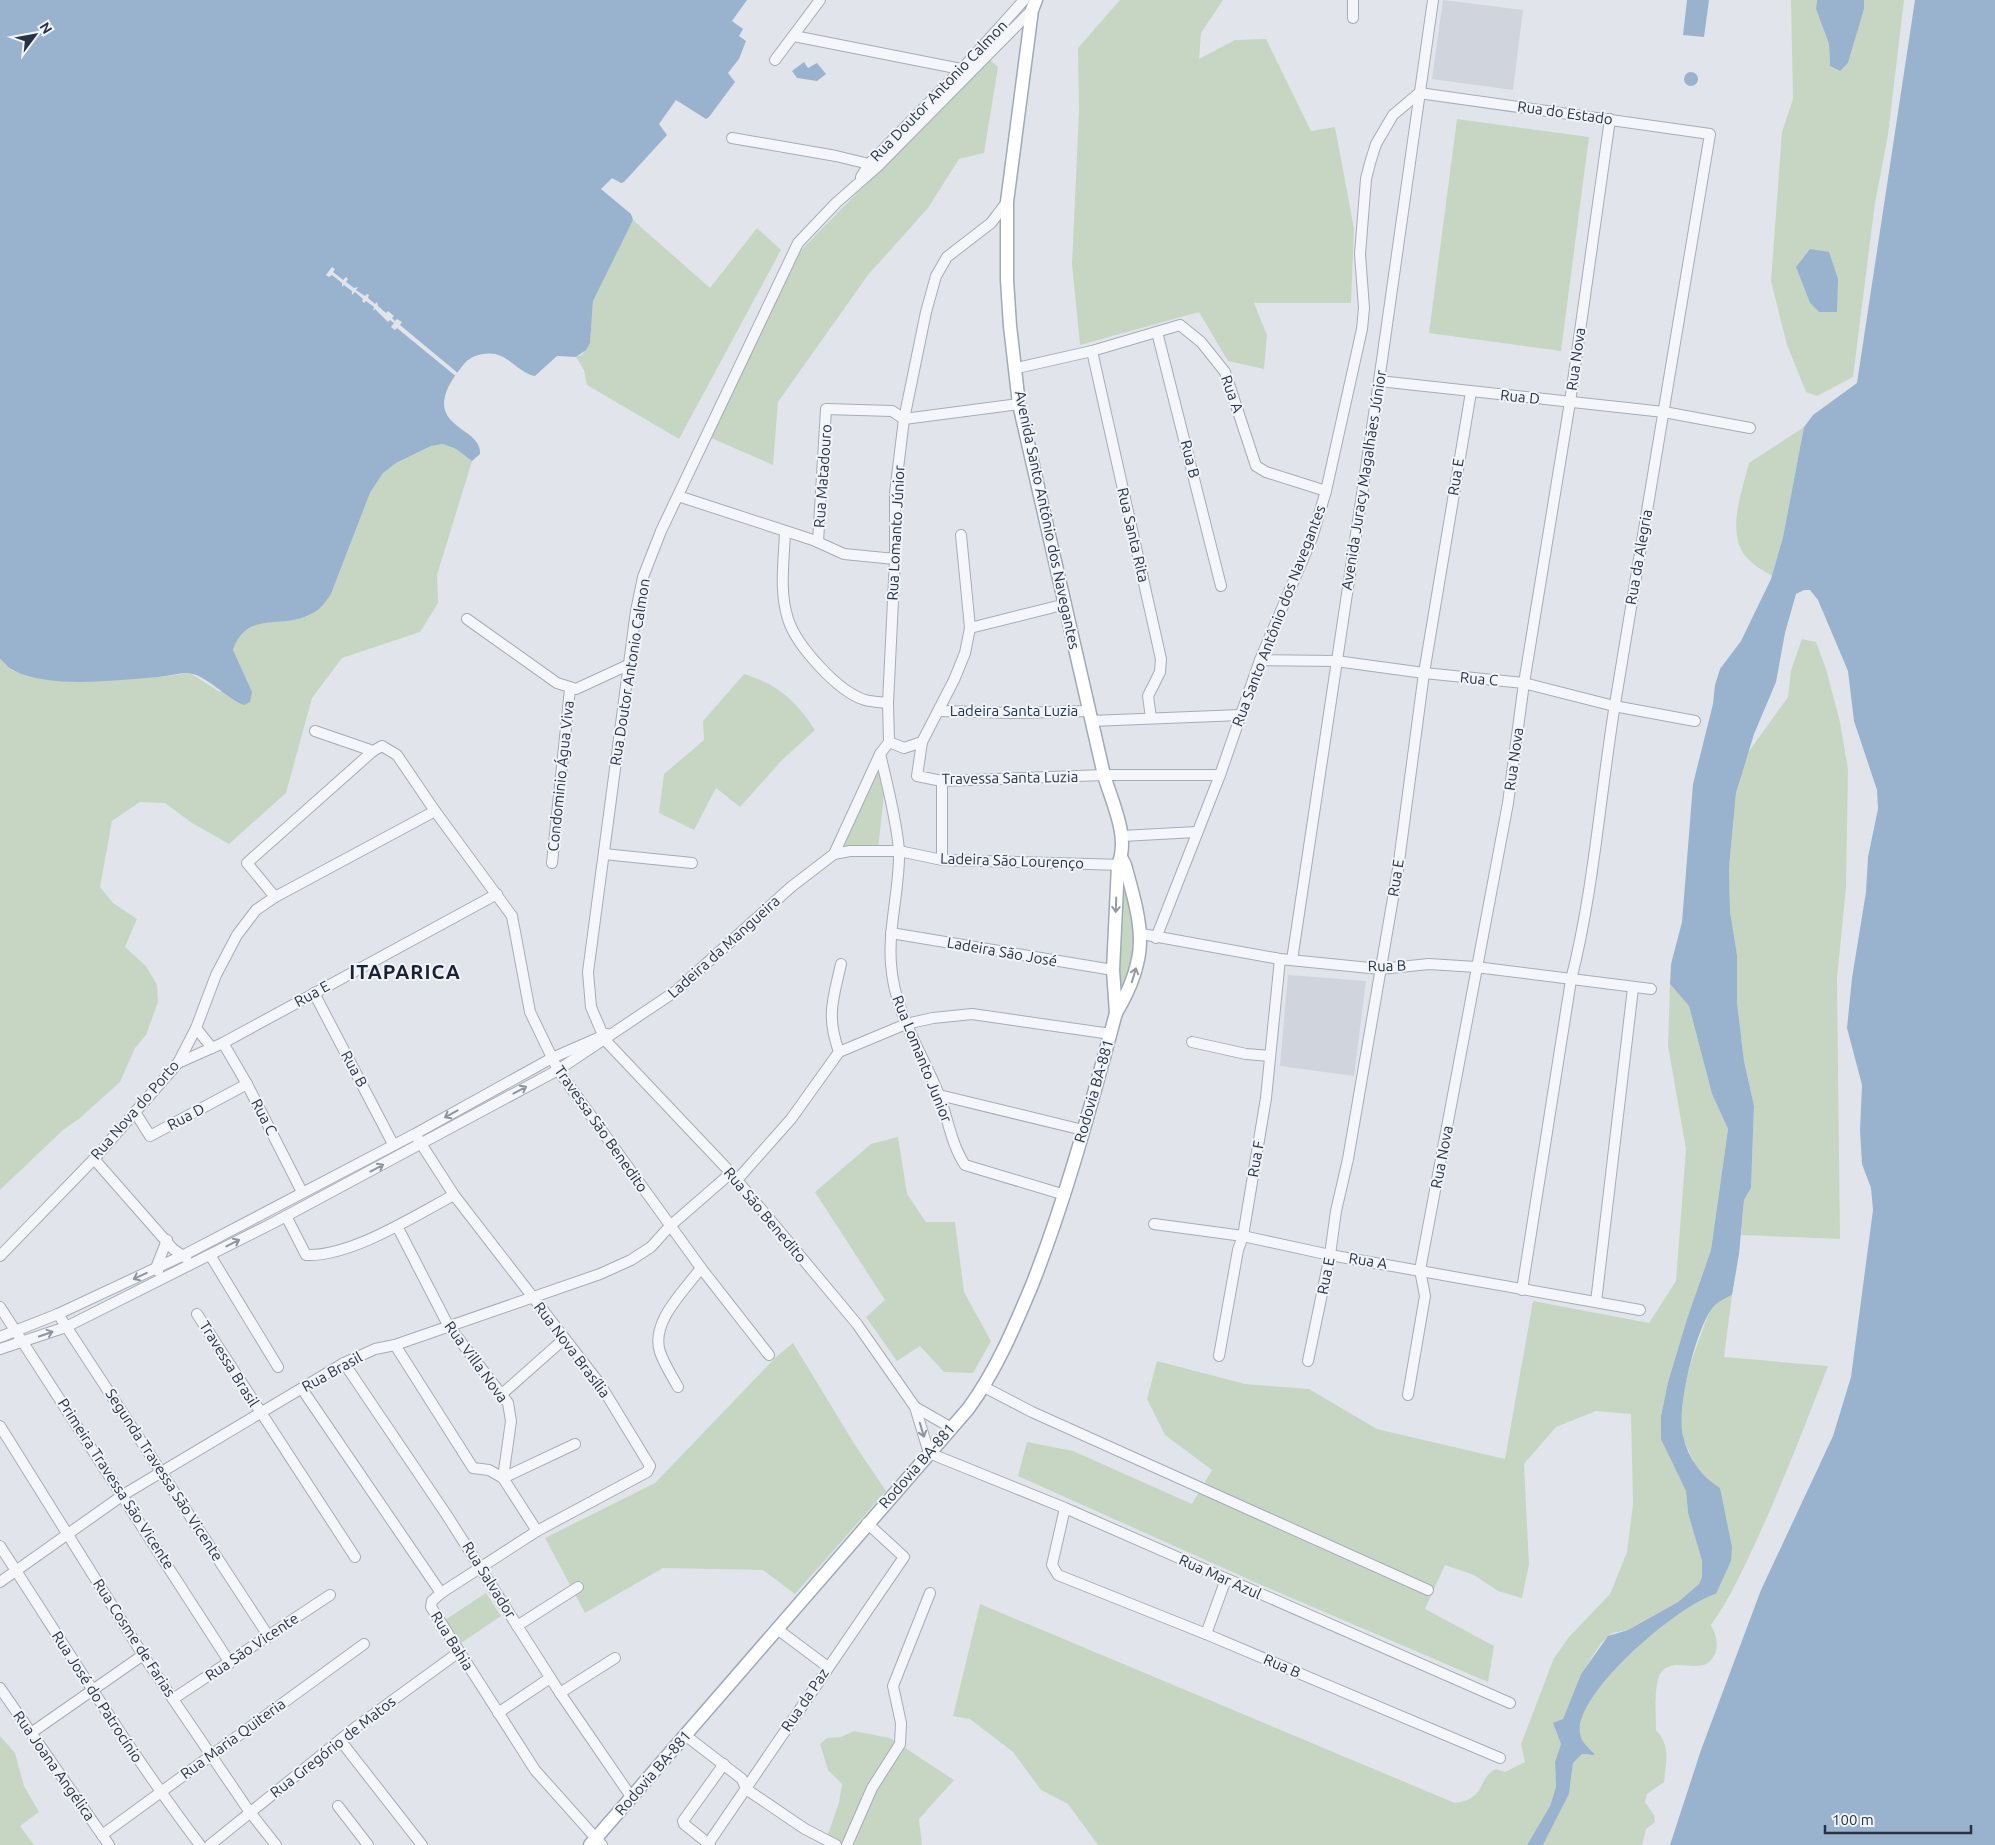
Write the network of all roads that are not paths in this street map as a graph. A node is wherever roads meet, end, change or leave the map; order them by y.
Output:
1 (820, 0) edge
2 (1041, 0) edge
3 (1353, 0) edge
4 (1433, 0) edge
5 (1031, 4) edge
6 (1353, 18) dead end
7 (794, 36) junction
8 (774, 60) dead end
9 (967, 70) junction
10 (1420, 93) junction
11 (1610, 120) junction
12 (1710, 134) joint
13 (732, 138) dead end
14 (873, 165) junction
15 (1007, 202) junction
16 (1158, 332) junction
17 (1092, 351) junction
18 (1017, 368) junction
19 (1379, 381) junction
20 (1471, 392) junction
21 (1570, 402) junction
22 (1019, 404) junction
23 (1664, 412) junction
24 (904, 419) junction
25 (1750, 428) dead end
26 (1326, 491) junction
27 (678, 496) junction
28 (785, 532) junction
29 (961, 535) dead end
30 (818, 542) junction
31 (894, 559) junction
32 (1221, 586) dead end
33 (1066, 604) junction
34 (467, 620) dead end
35 (970, 628) junction
36 (1260, 660) junction
37 (1336, 661) junction
38 (628, 665) junction
39 (1424, 673) junction
40 (1524, 683) junction
41 (570, 689) junction
42 (888, 702) junction
43 (1614, 706) junction
44 (940, 711) junction
45 (1240, 715) junction
46 (1090, 716) junction
47 (1150, 718) junction
48 (1694, 721) dead end
49 (315, 731) dead end
50 (889, 742) junction
51 (922, 742) junction
52 (373, 751) junction
53 (880, 754) junction
54 (1220, 775) junction
55 (1104, 776) junction
56 (942, 782) junction
57 (435, 811) junction
58 (1196, 832) junction
59 (1122, 836) junction
60 (899, 851) junction
61 (604, 854) junction
62 (834, 854) junction
63 (942, 860) junction
64 (1121, 862) junction
65 (552, 863) dead end
66 (692, 863) dead end
67 (498, 894) junction
68 (275, 897) junction
69 (891, 933) junction
70 (1142, 934) junction
71 (1156, 938) junction
72 (1280, 959) junction
73 (1292, 960) junction
74 (842, 964) dead end
75 (1476, 967) junction
76 (1380, 969) junction
77 (1114, 970) junction
78 (1571, 980) junction
79 (1633, 988) junction
80 (1651, 989) dead end
81 (314, 993) junction
82 (1116, 1013) junction
83 (906, 1024) junction
84 (196, 1028) junction
85 (1110, 1034) junction
86 (606, 1036) junction
87 (1192, 1042) dead end
88 (223, 1043) junction
89 (212, 1048) junction
90 (839, 1052) junction
91 (1270, 1056) junction
92 (552, 1058) junction
93 (178, 1063) junction
94 (558, 1070) junction
95 (247, 1084) junction
96 (939, 1095) junction
97 (135, 1112) junction
98 (1083, 1130) junction
99 (415, 1134) junction
100 (393, 1144) junction
101 (421, 1144) junction
102 (94, 1159) junction
103 (343, 1171) junction
104 (734, 1177) junction
105 (349, 1183) junction
106 (302, 1192) junction
107 (454, 1195) junction
108 (1065, 1196) junction
109 (267, 1212) junction
110 (286, 1216) junction
111 (273, 1223) junction
112 (1154, 1224) dead end
113 (397, 1226) junction
114 (670, 1226) junction
115 (1243, 1236) junction
116 (167, 1240) junction
117 (184, 1255) junction
118 (210, 1255) junction
119 (1330, 1255) junction
120 (0, 1256) edge
121 (190, 1265) junction
122 (156, 1268) junction
123 (701, 1268) junction
124 (1420, 1270) junction
125 (162, 1279) junction
126 (1522, 1290) junction
127 (531, 1296) junction
128 (1596, 1302) junction
129 (0, 1307) edge
130 (1640, 1310) dead end
131 (58, 1314) junction
132 (197, 1314) dead end
133 (448, 1325) junction
134 (66, 1327) junction
135 (16, 1331) junction
136 (0, 1336) edge
137 (564, 1339) junction
138 (24, 1342) junction
139 (395, 1344) junction
140 (0, 1349) edge
141 (769, 1355) dead end
142 (1219, 1356) dead end
143 (1308, 1361) dead end
144 (344, 1363) junction
145 (278, 1367) dead end
146 (678, 1387) dead end
147 (984, 1387) junction
148 (302, 1389) junction
149 (502, 1394) junction
150 (1408, 1395) dead end
151 (915, 1407) junction
152 (260, 1414) junction
153 (0, 1426) edge
154 (950, 1427) junction
155 (575, 1444) dead end
156 (929, 1453) junction
157 (162, 1471) junction
158 (503, 1478) junction
159 (124, 1495) junction
160 (1065, 1508) junction
161 (867, 1523) junction
162 (537, 1531) junction
163 (67, 1534) junction
164 (0, 1546) edge
165 (354, 1557) dead end
166 (481, 1567) junction
167 (16, 1570) junction
168 (1226, 1579) junction
169 (0, 1582) edge
170 (578, 1587) dead end
171 (1428, 1590) dead end
172 (441, 1593) junction
173 (930, 1593) dead end
174 (330, 1594) dead end
175 (517, 1626) junction
176 (777, 1629) junction
177 (1206, 1634) junction
178 (270, 1636) junction
179 (364, 1644) dead end
180 (459, 1652) junction
181 (143, 1655) junction
182 (615, 1658) dead end
183 (230, 1663) junction
184 (828, 1667) junction
185 (550, 1678) junction
186 (0, 1688) edge
187 (92, 1691) junction
188 (560, 1693) junction
189 (173, 1699) junction
190 (1510, 1703) dead end
191 (498, 1713) junction
192 (31, 1733) junction
193 (685, 1735) junction
194 (340, 1740) junction
195 (211, 1756) junction
196 (1500, 1758) dead end
197 (724, 1764) junction
198 (746, 1788) junction
199 (160, 1792) junction
200 (632, 1798) junction
201 (338, 1806) dead end
202 (249, 1811) junction
203 (102, 1835) junction
204 (596, 1843) edge
205 (709, 1844) edge
206 (109, 1845) edge
207 (200, 1845) edge
208 (210, 1845) edge
209 (276, 1845) edge
210 (368, 1845) edge
211 (422, 1845) edge
212 (836, 1845) edge
213 (847, 1845) edge

1 - 7 street
2 - 5 street, Rua Doutor Antonio Calmon
3 - 6 street
4 - 10 street, Avenida Juracy Magalhães Júnior
5 - 9 street, Rua Doutor Antonio Calmon
5 - 15 main road, Avenida Santo Antônio dos Navegantes
7 - 8 street
7 - 9 street
9 - 14 street, Rua Doutor Antonio Calmon
10 - 11 street, Rua do Estado
10 - 19 street, Avenida Juracy Magalhães Júnior
10 - 26 street, Rua Santo Antônio dos Navegantes
11 - 12 street, Rua do Estado
11 - 21 street, Rua Nova
12 - 23 street, Rua da Alegria
13 - 14 street
14 - 27 street, Rua Doutor Antonio Calmon
15 - 18 main road, Avenida Santo Antônio dos Navegantes
15 - 24 street, Rua Lomanto Júnior
16 - 17 street, Rua A
16 - 26 street, Rua A
16 - 32 street, Rua B
17 - 18 street, Rua A
17 - 47 street, Rua Santa Rita
18 - 22 main road, Avenida Santo Antônio dos Navegantes
19 - 20 street, Rua D
19 - 37 street, Avenida Juracy Magalhães Júnior
20 - 21 street, Rua D
20 - 39 street, Rua E
21 - 23 street, Rua D
21 - 40 street, Rua Nova
22 - 24 street
22 - 33 main road, Avenida Santo Antônio dos Navegantes
23 - 25 street, Rua D
23 - 43 street, Rua da Alegria
24 - 30 street, Rua Matadouro
24 - 31 street, Rua Lomanto Júnior
26 - 36 street, Rua Santo Antônio dos Navegantes
27 - 28 street
27 - 38 street, Rua Doutor Antonio Calmon
28 - 30 street
28 - 42 street
29 - 35 street
30 - 31 street
31 - 42 street, Rua Lomanto Júnior
33 - 35 street
33 - 46 main road, Avenida Santo Antônio dos Navegantes
34 - 41 street
35 - 44 street
36 - 37 street, Rua C
36 - 45 street, Rua Santo Antônio dos Navegantes
37 - 39 street, Rua C
37 - 73 street, Avenida Juracy Magalhães Júnior
38 - 41 street
38 - 61 street, Rua Doutor Antonio Calmon
39 - 40 street, Rua C
39 - 76 street, Rua E
40 - 43 street, Rua C
40 - 75 street, Rua Nova
41 - 65 street, Condominio Água Viva
42 - 50 street, Rua Lomanto Júnior
43 - 48 street, Rua C
43 - 78 street, Rua da Alegria
44 - 46 street, Ladeira Santa Luzia
44 - 51 street
45 - 47 street, Ladeira Santa Luzia
45 - 54 street, Rua Santo Antônio dos Navegantes
46 - 47 street, Ladeira Santa Luzia
46 - 55 main road, Avenida Santo Antônio dos Navegantes
49 - 52 street, Travessa São Benedito
50 - 51 street
50 - 53 street
51 - 56 street, Travessa Santa Luzia
52 - 57 street, Travessa São Benedito
52 - 68 street
53 - 60 street, Rua Lomanto Junior
53 - 62 street
54 - 55 street, Travessa Santa Luzia
54 - 58 street, Rua Santo Antônio dos Navegantes
55 - 56 street, Travessa Santa Luzia
55 - 59 main road, Avenida Santo Antônio dos Navegantes
56 - 63 street
57 - 67 street, Travessa São Benedito
57 - 68 street, Rua Nova do Porto
58 - 59 street
58 - 71 street, Rua Santo Antônio dos Navegantes
59 - 64 main road, Avenida Santo Antônio dos Navegantes
60 - 62 street, Ladeira São Lourenço
60 - 63 street, Ladeira São Lourenço
60 - 69 street, Rua Lomanto Junior
61 - 66 street
61 - 86 street, Rua Doutor Antonio Calmon
62 - 86 street, Ladeira da Mangueira
63 - 64 street, Ladeira São Lourenço
64 - 70 main road, Avenida Santo Antônio dos Navegantes
64 -> 77 main road, Avenida Santo Antônio dos Navegantes
67 - 81 street, Rua E
67 - 92 street, Travessa São Benedito
68 - 84 street, Rua Nova do Porto
69 - 77 street, Ladeira São José
69 - 83 street, Rua Lomanto Junior
70 - 71 street, Rua B
82 -> 70 main road, Avenida Santo Antônio dos Navegantes
71 - 72 street, Rua B
72 - 73 street, Rua B
72 - 91 street, Rua F
73 - 76 street, Rua B
74 - 90 street
75 - 76 street, Rua B
75 - 78 street, Rua B
75 - 124 street, Rua Nova
76 - 119 street, Rua E
77 - 82 main road, Avenida Santo Antônio dos Navegantes
78 - 79 street, Rua B
78 - 126 street
79 - 80 street, Rua B
79 - 128 street
81 - 88 street, Rua E
81 - 100 street, Rua B
82 - 85 main road, Rodovia BA-881
83 - 85 street
83 - 90 street
83 - 96 street, Rua Lomanto Junior
84 - 89 street
84 - 93 street, Rua Nova do Porto
85 - 98 main road, Rodovia BA-881
86 - 92 street
86 - 94 street
86 - 104 street, Rua São Benedito
87 - 91 street
88 - 89 street, Rua E
88 - 95 street, Rua C
89 - 93 street, Rua E
90 - 104 street, Rua Brasil
91 - 115 street, Rua F
92 - 94 street, Travessa São Benedito
92 -> 99 street
93 - 97 street, Rua Nova do Porto
101 -> 94 street
94 - 114 street, Travessa São Benedito
95 - 97 street, Rua D
95 - 106 street, Rua C
96 - 98 street
96 - 108 street, Rua Lomanto Junior
97 - 102 street, Rua Nova do Porto
98 - 108 main road, Rodovia BA-881
99 - 100 street
99 - 101 street, Rua Nova Brasília
100 - 103 street
105 -> 101 street
101 - 107 street, Rua Nova Brasília
102 - 116 street
102 - 120 street, Rua Nova do Porto
103 - 105 street
103 - 106 street
104 - 114 street, Rua Brasil
104 - 151 street, Rua São Benedito
105 - 110 street
106 - 109 street
107 - 113 street
107 - 127 street, Rua Nova Brasília
108 - 147 main road, Rodovia BA-881
109 - 111 street
109 - 117 street
110 - 111 street
110 - 113 street
118 -> 111 street
112 - 115 street, Rua A
113 - 133 street, Rua Villa Nova
114 - 123 street, Travessa São Benedito
114 - 127 street, Rua Brasil
115 - 119 street, Rua A
115 - 142 street, Rua F
116 - 117 street
116 - 122 street
117 - 121 street
117 - 122 street
118 - 121 street
118 - 145 street
119 - 124 street, Rua A
119 - 143 street, Rua E
121 - 125 street
122 - 125 street
122 -> 131 street
123 - 141 street, Travessa São Benedito
123 - 146 street
124 - 126 street, Rua A
124 - 150 street, Rua Nova
125 - 134 street
126 - 128 street, Rua A
127 - 133 street, Rua Brasil
127 - 137 street, Rua Nova Brasília
128 - 130 street, Rua A
129 - 135 street, Primeira Travessa São Vicente
131 - 134 street, Segunda Travessa São Vicente
131 - 135 street
132 - 152 street, Travessa Brasil
133 - 139 street, Rua Brasil
133 - 149 street, Rua Villa Nova
138 -> 134 street
134 - 157 street, Segunda Travessa São Vicente
135 - 136 street
135 - 138 street, Primeira Travessa São Vicente
137 - 149 street
137 - 162 street, Rua Nova Brasília
138 - 140 street
138 - 159 street, Primeira Travessa São Vicente
139 - 144 street, Rua Brasil
139 - 158 street
144 - 148 street, Rua Brasil
144 - 166 street, Rua Salvador
147 - 154 main road, Rodovia BA-881
147 - 171 street
148 - 152 street, Rua Brasil
148 - 172 street, Rua Bahia
149 - 158 street, Rua Villa Nova
151 - 154 street, Rua São Benedito
151 -> 156 street, Rua São Benedito
152 - 157 street, Rua Brasil
152 - 165 street
153 - 163 street, Rua Cosme de Farias
154 - 156 main road, Rodovia BA-881
155 - 158 street
156 - 160 street, Rua Mar Azul
156 - 161 main road, Rodovia BA-881
157 - 159 street, Rua Brasil
157 - 178 street, Segunda Travessa São Vicente
158 - 162 street
159 - 163 street, Rua Brasil
159 - 183 street, Primeira Travessa São Vicente
160 - 168 street, Rua Mar Azul
160 - 177 street, Rua B
161 - 176 main road, Rodovia BA-881
161 - 184 street, Rua da Paz
162 - 166 street, Rua Nova Brasília
163 - 167 street, Rua Brasil
163 - 181 street, Rua Cosme de Farias
164 - 167 street, Rua José do Patrocínio
166 - 172 street, Rua Nova Brasília
166 - 175 street, Rua Salvador
167 - 169 street, Rua Brasil
167 - 187 street, Rua José do Patrocínio
168 - 177 street
168 - 190 street, Rua Mar Azul
170 - 175 street
172 - 180 street, Rua Bahia
173 - 213 street
174 - 178 street, Rua São Vicente
175 - 185 street, Rua Salvador
176 - 184 street
176 - 193 main road, Rodovia BA-881
177 - 196 street, Rua B
178 - 183 street, Rua São Vicente
179 - 195 street, Rua Maria Quiteria
180 - 191 street, Rua Bahia
180 - 194 street, Rua Gregório de Matos
181 - 187 street
181 - 189 street, Rua Cosme de Farias
182 - 188 street
183 - 189 street, Rua São Vicente
184 - 198 street, Rua da Paz
185 - 188 street, Rua Salvador
185 - 191 street
186 - 192 street, Rua Joana Angélica
187 - 192 street
187 - 199 street, Rua José do Patrocínio
188 - 200 street, Rua Salvador
189 - 195 street, Rua Cosme de Farias
191 - 204 street, Rua Bahia
192 - 203 street, Rua Joana Angélica
193 - 197 street
193 - 200 main road, Rodovia BA-881
194 - 202 street, Rua Gregório de Matos
194 - 211 street
195 - 199 street, Rua Maria Quiteria
195 - 202 street, Rua Cosme de Farias
197 - 198 street
197 - 205 street
198 - 205 street, Rua da Paz
198 - 212 street
199 - 203 street, Rua Maria Quiteria
199 - 207 street, Rua José do Patrocínio
200 - 204 main road, Rodovia BA-881
201 - 210 street
202 - 208 street, Rua Gregório de Matos
202 - 209 street, Rua Cosme de Farias
203 - 206 street, Rua Joana Angélica

